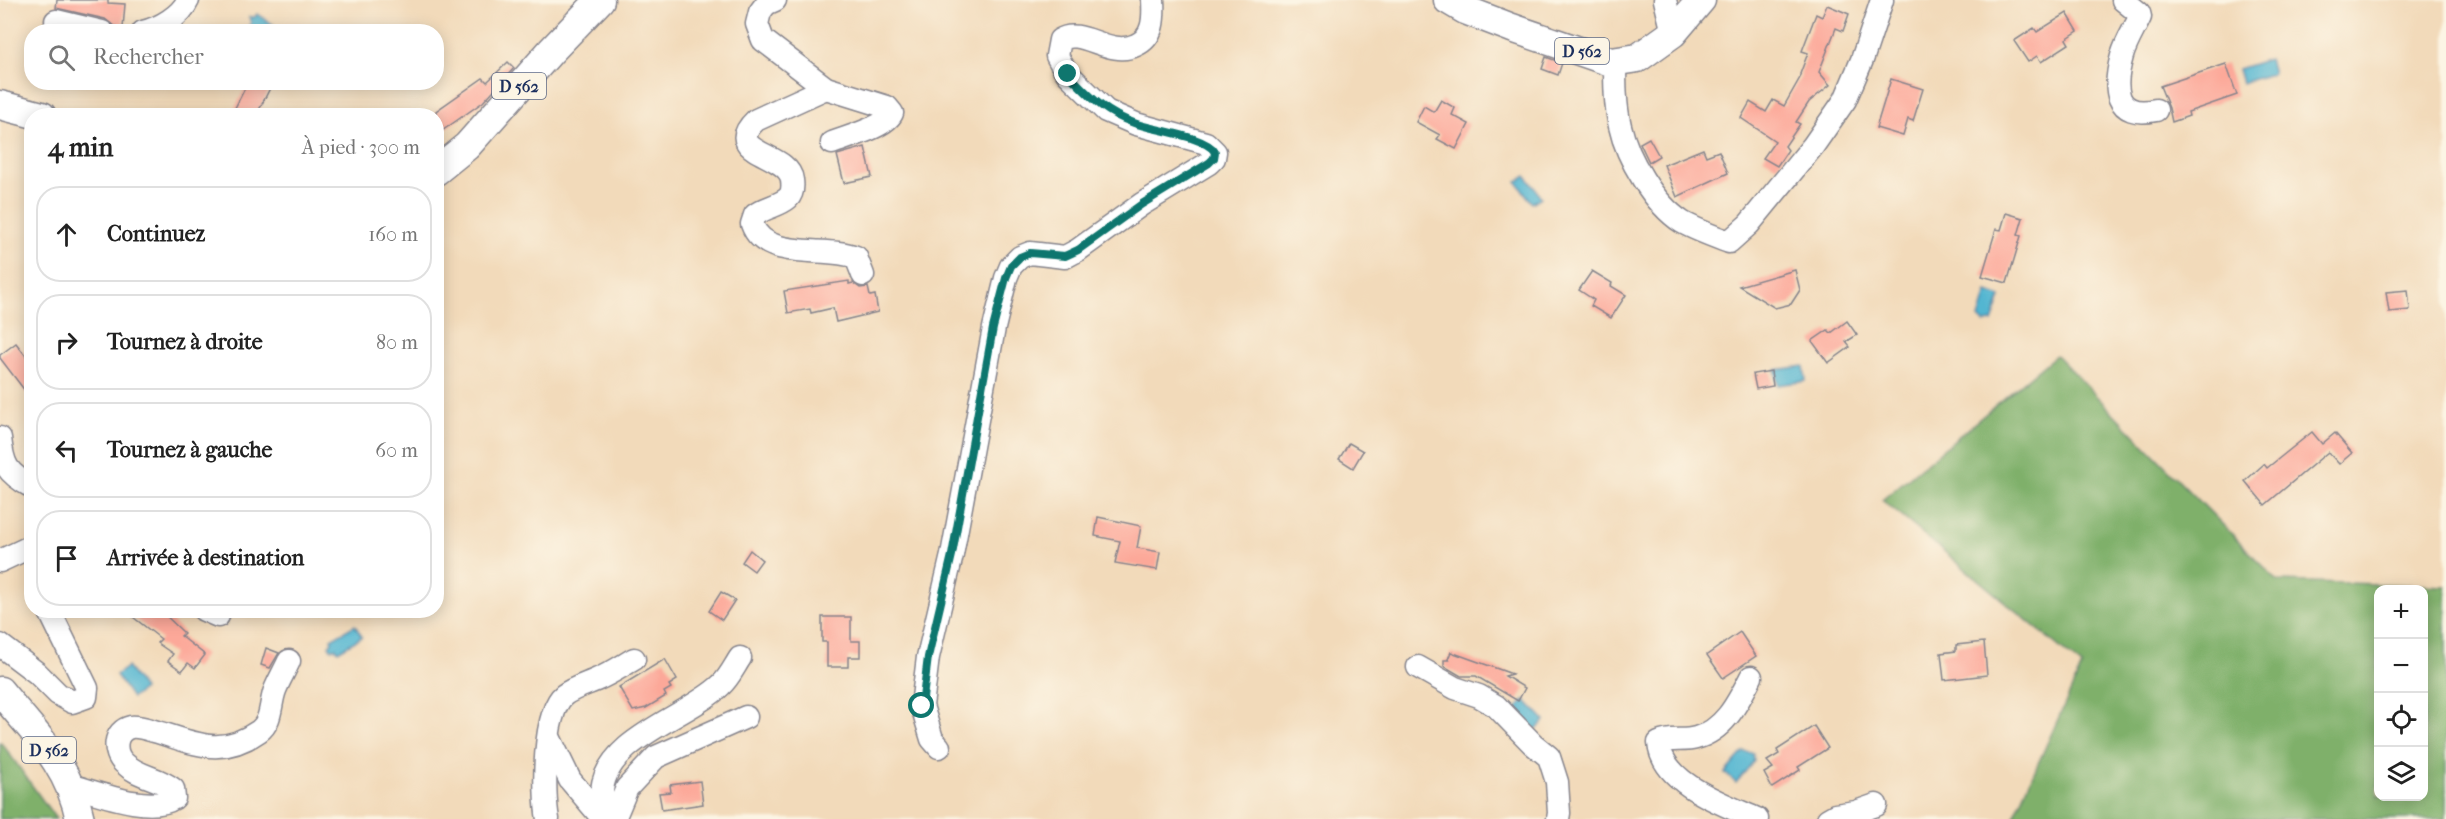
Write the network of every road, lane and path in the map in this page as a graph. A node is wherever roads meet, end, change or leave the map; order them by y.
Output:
1 (188, 0) edge
2 (600, 0) edge
3 (776, 0) edge
4 (1153, 0) edge
5 (1448, 0) edge
6 (1665, 0) edge
7 (1701, 0) edge
8 (1882, 0) edge
9 (1897, 0) edge
10 (2123, 0) edge
11 (56, 21) dead end
12 (69, 24) edge
13 (162, 24) edge
14 (1874, 27) junction
15 (1673, 33) junction
16 (1615, 61) junction
17 (826, 88) junction
18 (0, 105) edge
19 (2156, 110) dead end
20 (24, 111) edge
21 (832, 142) dead end
22 (444, 165) edge
23 (862, 275) dead end
24 (0, 438) edge
25 (24, 482) edge
26 (24, 550) edge
27 (0, 561) edge
28 (53, 618) edge
29 (0, 645) edge
30 (740, 658) dead end
31 (634, 659) dead end
32 (289, 661) dead end
33 (1418, 667) dead end
34 (1751, 677) dead end
35 (0, 691) edge
36 (746, 717) dead end
37 (549, 736) junction
38 (939, 747) dead end
39 (70, 784) junction
40 (1876, 805) dead end
41 (610, 817) edge
42 (80, 819) edge
43 (548, 819) edge
44 (1558, 819) edge
45 (1757, 819) edge
46 (1828, 819) edge

1 - 13 lane
2 - 22 main road, D 562
3 - 17 lane
4 - 38 lane
5 - 16 main road, D 562
6 - 15 lane
7 - 15 main road, D 562
8 - 14 lane
9 - 14 lane
10 - 19 lane
11 - 12 lane
14 - 16 lane
15 - 16 main road, D 562
17 - 21 lane
17 - 23 lane
18 - 20 main road
24 - 25 lane
26 - 27 lane
28 - 29 lane
30 - 41 lane
31 - 37 lane
32 - 39 lane
33 - 44 lane
34 - 45 lane
35 - 39 main road, D 562
36 - 41 lane
37 - 41 lane
37 - 43 lane
39 - 42 main road, D 562
40 - 46 lane

